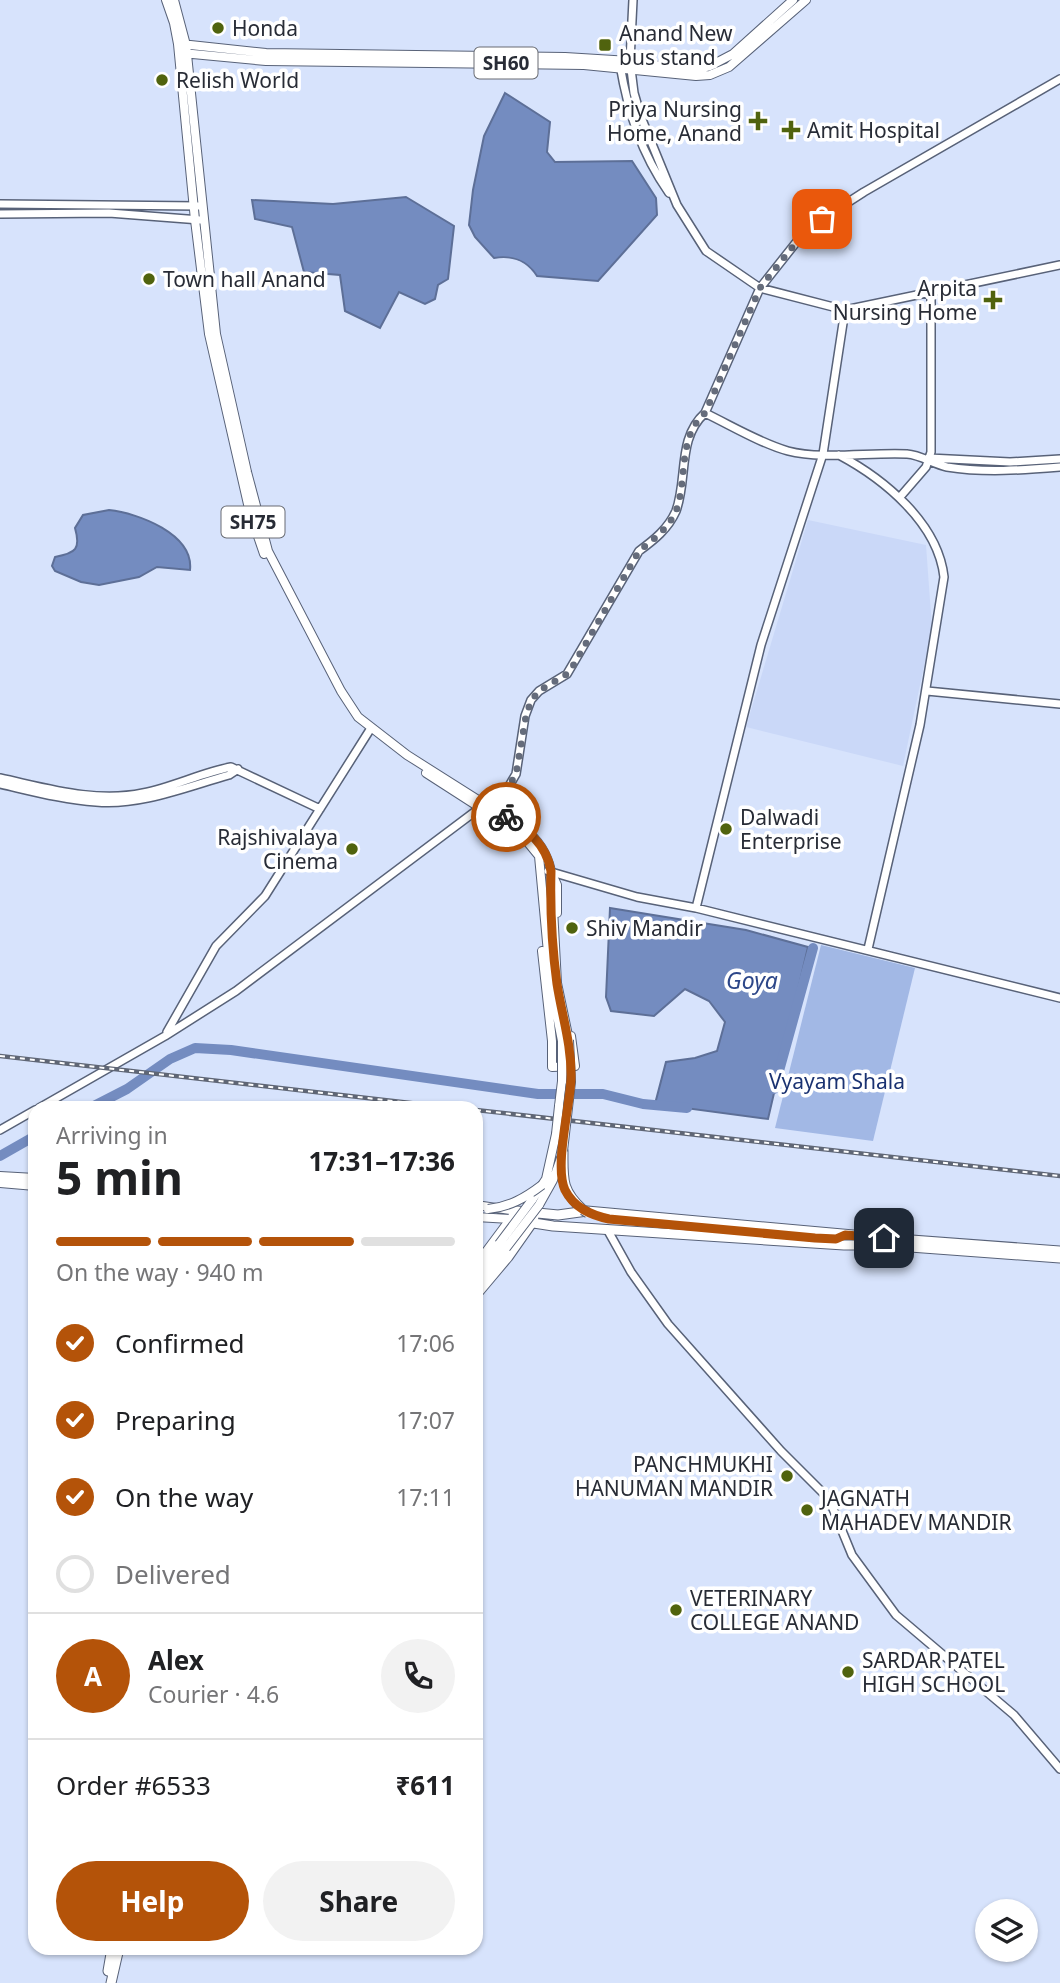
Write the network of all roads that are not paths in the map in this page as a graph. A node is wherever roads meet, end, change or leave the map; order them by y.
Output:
1 (166, 0) edge
2 (174, 0) edge
3 (633, 0) edge
4 (793, 0) edge
5 (806, 0) edge
6 (182, 49) junction
7 (625, 65) junction
8 (1060, 79) edge
9 (0, 204) edge
10 (677, 205) junction
11 (198, 206) junction
12 (0, 214) edge
13 (200, 220) junction
14 (1060, 265) edge
15 (760, 288) junction
16 (931, 293) junction
17 (845, 310) junction
18 (705, 413) junction
19 (823, 454) junction
20 (839, 455) junction
21 (1060, 459) edge
22 (928, 460) junction
23 (1060, 467) edge
24 (900, 497) junction
25 (927, 691) junction
26 (1060, 704) edge
27 (370, 730) junction
28 (238, 769) junction
29 (0, 778) edge
30 (0, 784) edge
31 (482, 806) junction
32 (320, 809) junction
33 (545, 872) junction
34 (696, 908) junction
35 (867, 949) junction
36 (1060, 998) edge
37 (165, 1036) junction
38 (565, 1040) junction
39 (51, 1101) edge
40 (28, 1114) edge
41 (0, 1130) edge
42 (563, 1151) junction
43 (0, 1176) edge
44 (28, 1178) edge
45 (0, 1183) edge
46 (28, 1185) edge
47 (542, 1185) junction
48 (483, 1208) edge
49 (483, 1208) edge
50 (539, 1213) junction
51 (514, 1215) junction
52 (483, 1217) edge
53 (532, 1223) junction
54 (607, 1229) junction
55 (845, 1235) junction
56 (502, 1246) junction
57 (1060, 1251) edge
58 (483, 1257) edge
59 (1060, 1258) edge
60 (483, 1266) edge
61 (483, 1274) edge
62 (483, 1287) edge
63 (1060, 1769) edge
64 (111, 1955) edge
65 (117, 1955) edge
66 (105, 1983) edge
67 (111, 1983) edge

1 - 6 main road
2 - 6 main road
3 - 7 street
4 - 7 main road, SH60
5 - 7 main road, SH60
6 - 7 main road, SH60
6 - 11 main road, SH75
7 - 10 street
7 - 10 street
8 - 15 street
9 - 11 street
10 - 15 street
11 - 13 main road, SH75
12 - 13 street
13 - 27 main road, SH75
14 - 16 street
15 - 17 street
15 - 18 street
16 - 17 street
16 - 22 street
17 - 19 street
18 - 19 street
18 - 31 street
19 - 20 street
19 - 34 street
20 - 22 street
20 - 24 street
21 - 22 street
22 - 23 street
22 - 24 street
24 - 25 street
25 - 26 street
25 - 35 street
27 - 31 main road, SH75
27 - 32 street
28 - 29 street
28 - 30 street
28 - 32 street
31 - 33 main road, SH75
31 - 37 street
32 - 37 street
33 - 33 main road
33 - 34 street
33 - 38 main road, SH75
34 - 35 street
35 - 36 street
37 - 39 street
38 - 42 main road, SH75, bridge
38 - 47 main road, SH75, bridge
40 - 41 street
42 - 55 highway, bridge
42 - 56 main road, SH75, bridge
43 - 44 main road
45 - 46 main road
47 - 48 main road, bridge
47 - 56 main road, SH75, bridge
49 - 51 main road
50 - 51 highway
50 - 53 highway
50 - 55 highway
51 - 52 main road
51 - 53 highway
51 - 58 highway
53 - 54 highway
53 - 62 highway
54 - 59 highway
54 - 63 street
55 - 57 highway
56 - 60 main road, SH75
56 - 61 main road, SH75
64 - 66 highway
65 - 67 highway

